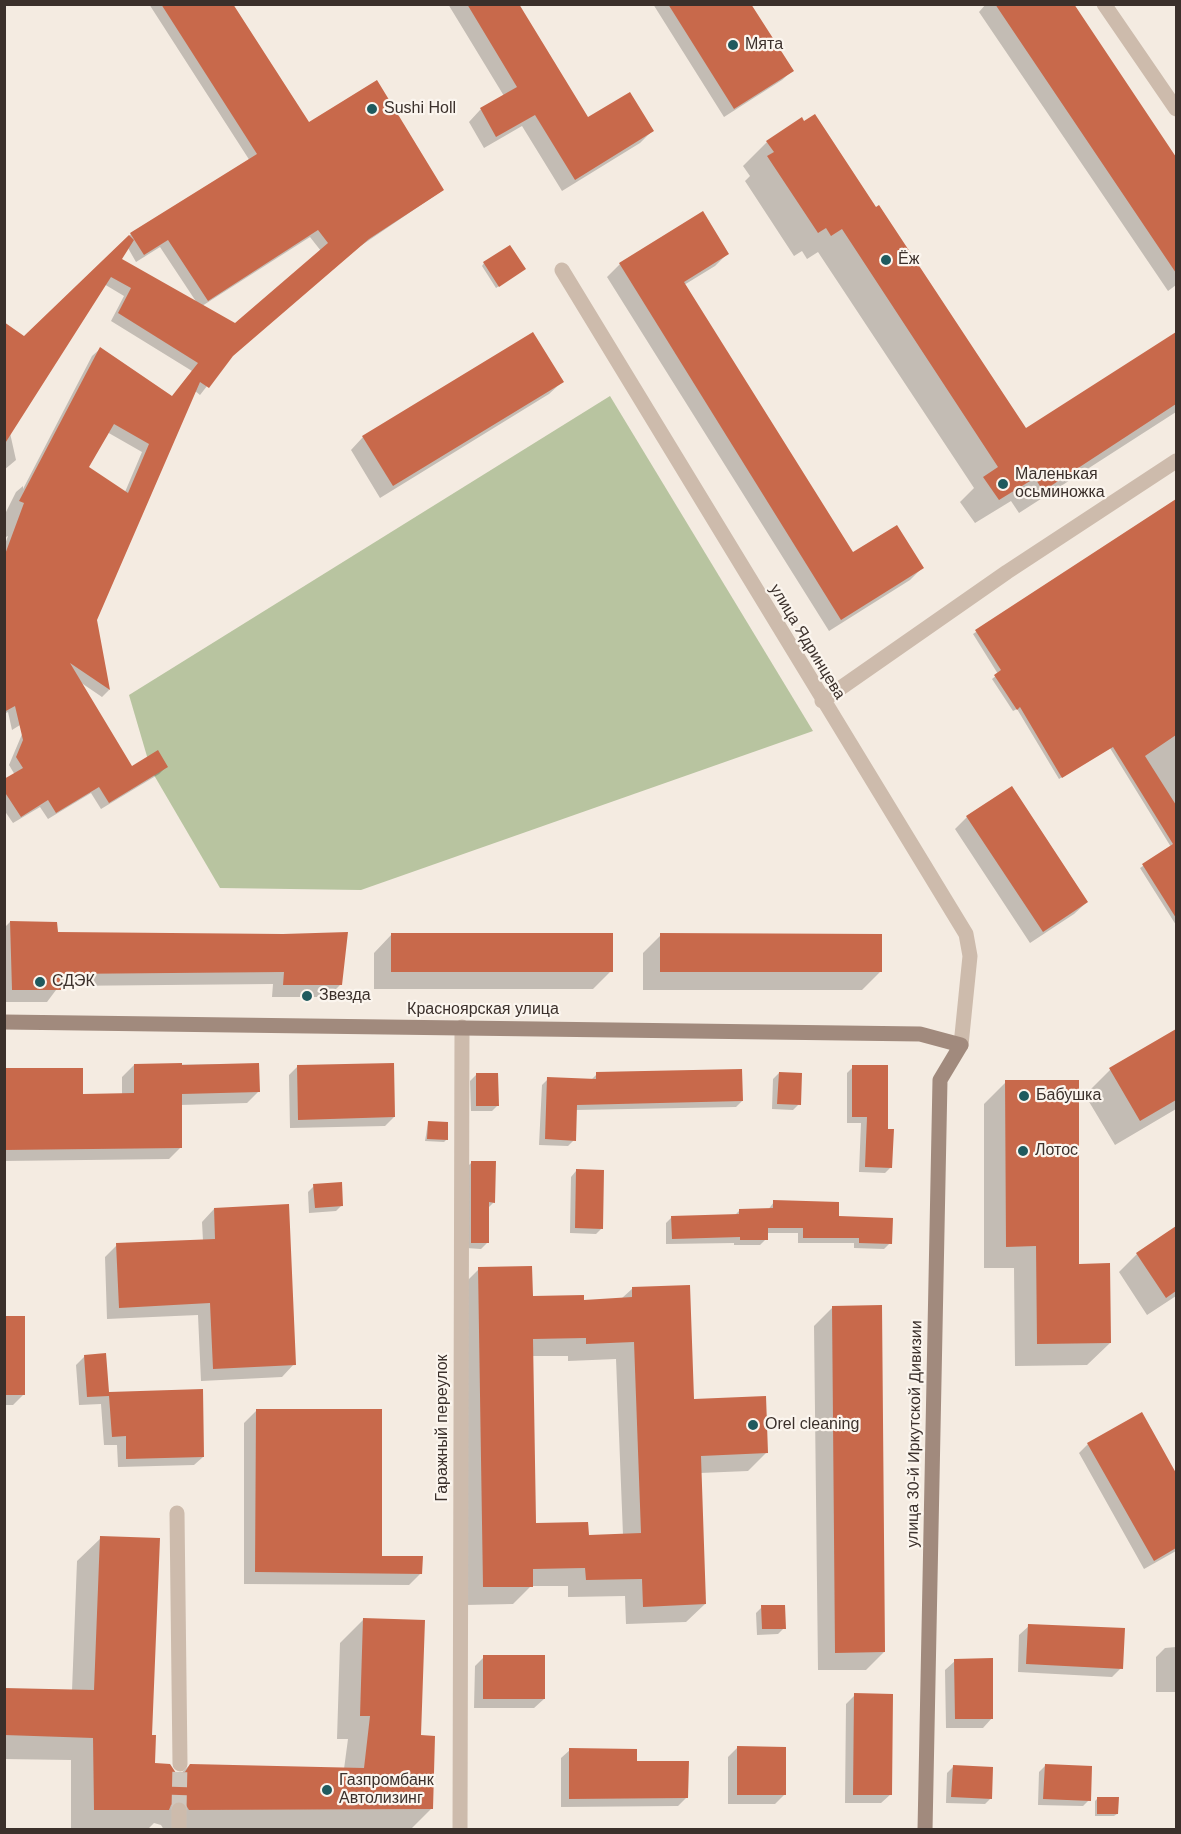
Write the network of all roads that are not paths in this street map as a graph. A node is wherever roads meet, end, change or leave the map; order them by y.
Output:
1 (1104, 4) edge
2 (1176, 109) edge
3 (562, 270) dead end
4 (1176, 461) edge
5 (822, 701) junction
6 (4, 1022) edge
7 (462, 1027) junction
8 (961, 1046) junction
9 (177, 1513) dead end
10 (180, 1764) tunnel mouth
11 (179, 1810) tunnel mouth
12 (179, 1830) edge
13 (460, 1830) edge
14 (925, 1830) edge

1 - 2 street
3 - 5 street, улица Ядринцева
4 - 5 street
5 - 8 street, улица Ядринцева
6 - 7 street, Красноярская улица
7 - 8 street, Красноярская улица
7 - 13 street, Гаражный переулок
8 - 14 street, улица 30-й Иркутской Дивизии
9 - 10 street
11 - 12 street

